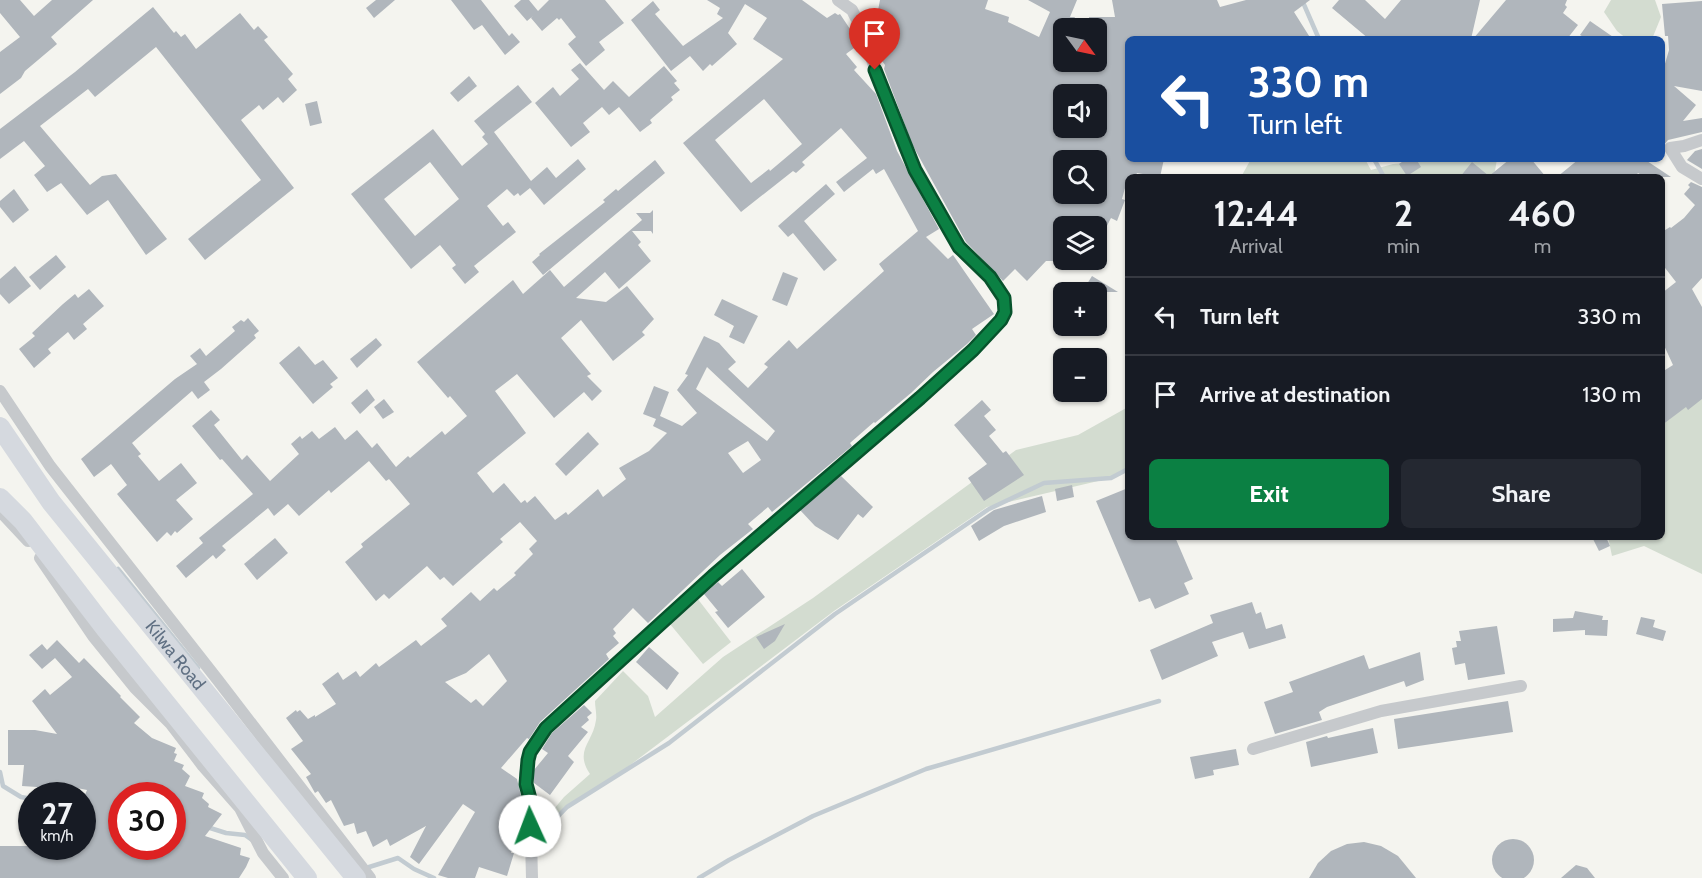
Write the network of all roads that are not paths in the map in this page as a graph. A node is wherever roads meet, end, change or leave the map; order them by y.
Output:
1 (838, 0) edge
2 (1702, 140) edge
3 (1702, 179) edge
4 (0, 391) edge
5 (0, 428) edge
6 (0, 498) edge
7 (0, 510) edge
8 (1521, 686) dead end
9 (1253, 749) dead end
10 (283, 878) edge
11 (307, 878) edge
12 (356, 878) edge
13 (370, 878) edge
14 (532, 878) edge

1 - 14 street
2 - 3 street
4 - 13 street
5 - 12 highway, Kilwa Road
6 - 11 highway, Kilwa Road
7 - 10 street
8 - 9 street

